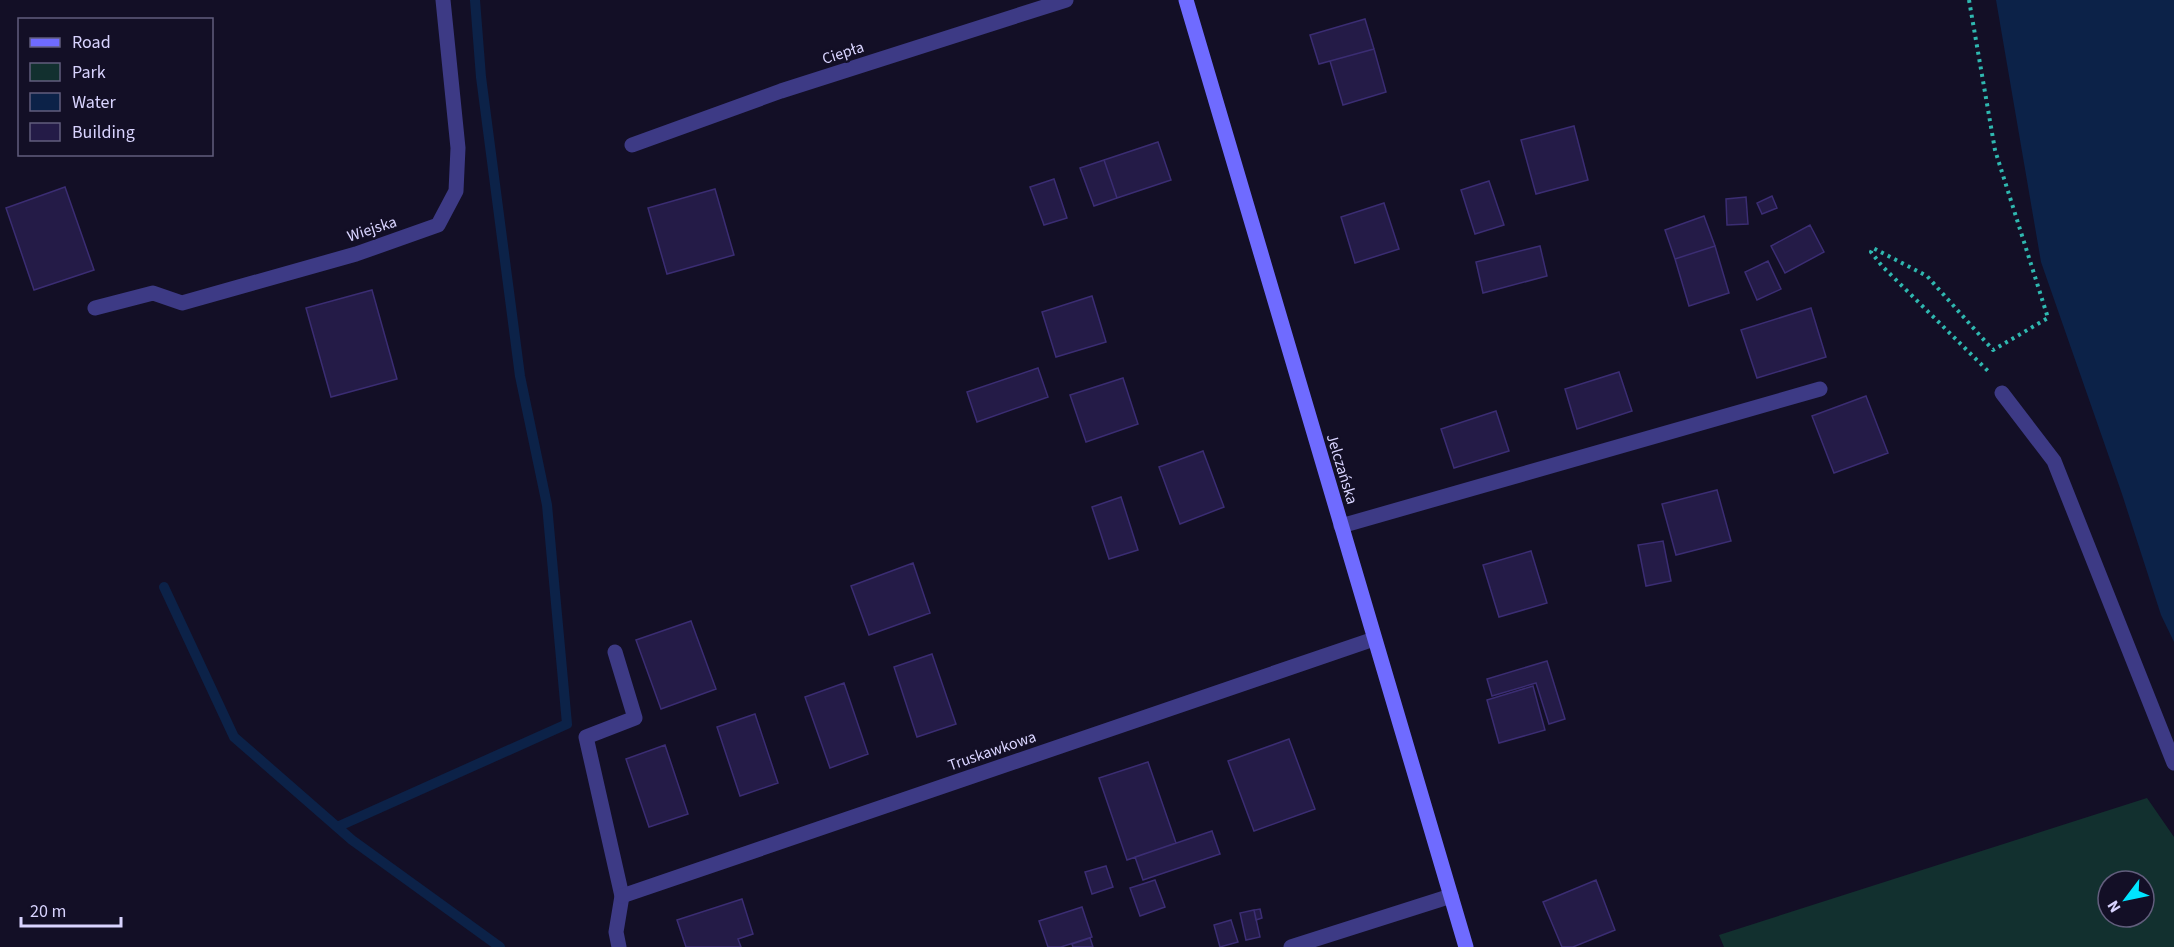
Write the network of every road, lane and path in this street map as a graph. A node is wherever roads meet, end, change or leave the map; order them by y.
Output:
1 (443, 0) edge
2 (1066, 0) edge
3 (1186, 0) edge
4 (1969, 0) edge
5 (632, 145) dead end
6 (95, 308) dead end
7 (1820, 389) dead end
8 (2002, 393) joint
9 (1341, 526) junction
10 (1374, 639) junction
11 (615, 652) dead end
12 (2174, 763) edge
13 (622, 896) junction
14 (1451, 896) junction
15 (619, 947) edge
16 (1291, 947) edge
17 (1466, 947) edge

1 - 6 street, Wiejska
2 - 5 street, Ciepła
3 - 9 main road, Jelczańska
4 - 8 path
7 - 9 street
8 - 12 street
9 - 10 main road, Jelczańska
10 - 13 street, Truskawkowa
10 - 14 main road, Jelczańska
11 - 13 street
13 - 15 street
14 - 16 street
14 - 17 main road, Jelczańska

